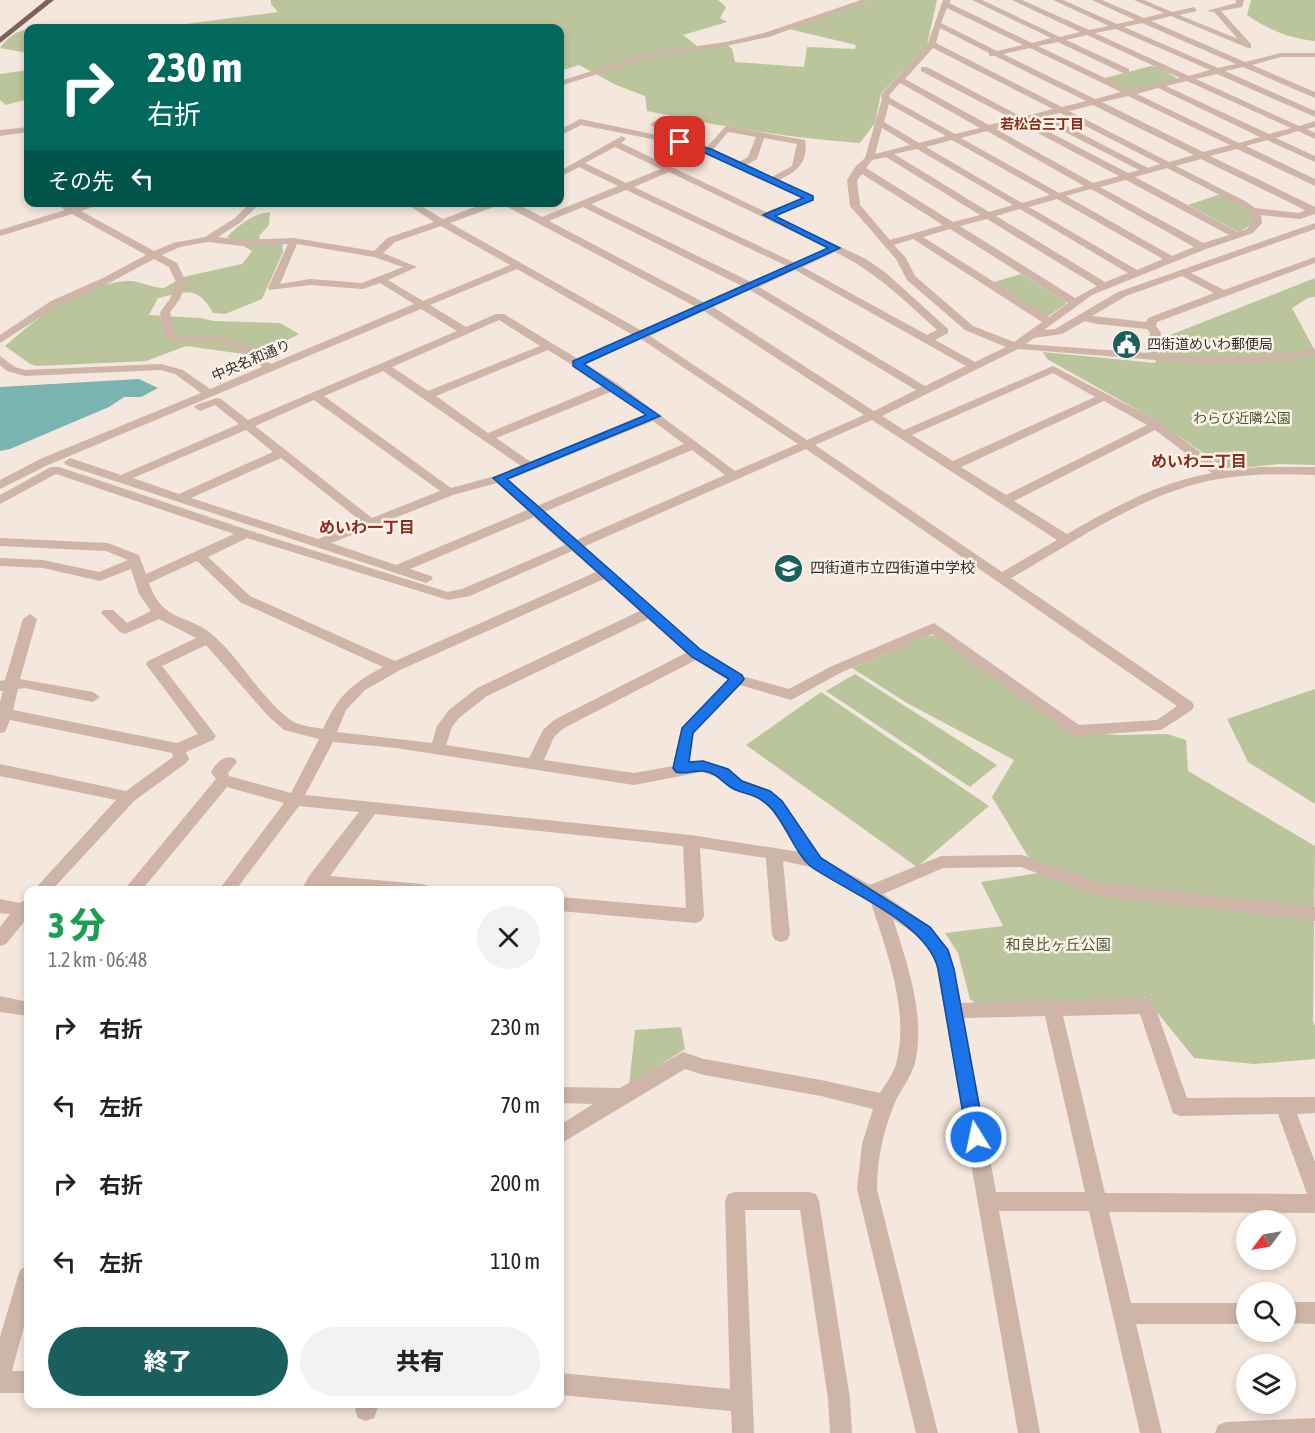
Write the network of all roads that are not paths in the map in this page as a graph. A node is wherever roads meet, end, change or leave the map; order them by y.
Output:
1 (50, 0) edge
2 (868, 0) edge
3 (958, 0) edge
4 (976, 0) edge
5 (1016, 0) edge
6 (1057, 0) edge
7 (1096, 0) edge
8 (1138, 0) edge
9 (1199, 0) edge
10 (1240, 0) edge
11 (946, 2) edge
12 (1194, 9) junction
13 (1216, 10) junction
14 (1171, 14) junction
15 (1143, 20) junction
16 (937, 24) junction
17 (1116, 26) junction
18 (1087, 32) junction
19 (1059, 39) junction
20 (0, 41) edge
21 (932, 44) junction
22 (1030, 46) junction
23 (1248, 46) junction
24 (996, 53) junction
25 (1315, 55) edge
26 (985, 56) dead end
27 (974, 58) dead end
28 (1266, 58) junction
29 (958, 61) junction
30 (1155, 63) junction
31 (1244, 64) junction
32 (1216, 70) junction
33 (1125, 71) junction
34 (903, 76) junction
35 (1096, 78) junction
36 (1187, 78) junction
37 (564, 83) edge
38 (1157, 86) junction
39 (1128, 93) junction
40 (1315, 95) edge
41 (886, 99) junction
42 (1093, 102) junction
43 (1060, 110) junction
44 (1315, 114) edge
45 (1038, 115) junction
46 (1020, 120) junction
47 (879, 123) junction
48 (655, 124) dead end
49 (1315, 124) edge
50 (988, 128) junction
51 (1298, 129) junction
52 (24, 131) edge
53 (564, 131) edge
54 (635, 132) junction
55 (0, 134) edge
56 (761, 135) junction
57 (1315, 136) edge
58 (953, 137) junction
59 (1268, 137) junction
60 (614, 143) junction
61 (682, 143) junction
62 (917, 146) junction
63 (1238, 146) junction
64 (708, 151) junction
65 (886, 153) junction
66 (1202, 156) junction
67 (869, 158) junction
68 (1315, 159) edge
69 (579, 164) junction
70 (739, 165) junction
71 (1169, 165) junction
72 (859, 168) junction
73 (669, 169) junction
74 (1147, 171) junction
75 (564, 172) edge
76 (1127, 177) junction
77 (772, 180) junction
78 (1315, 183) edge
79 (626, 186) junction
80 (1093, 186) junction
81 (1058, 196) junction
82 (583, 204) junction
83 (1021, 206) junction
84 (64, 207) edge
85 (87, 207) edge
86 (252, 207) edge
87 (414, 207) edge
88 (485, 207) edge
89 (515, 207) edge
90 (1254, 211) junction
91 (1314, 211) edge
92 (72, 212) junction
93 (767, 215) junction
94 (988, 216) junction
95 (541, 221) junction
96 (440, 223) junction
97 (952, 226) junction
98 (1313, 228) edge
99 (0, 234) edge
100 (1237, 235) junction
101 (915, 236) junction
102 (208, 239) junction
103 (294, 242) junction
104 (889, 243) junction
105 (1202, 247) junction
106 (836, 248) junction
107 (376, 254) junction
108 (153, 255) junction
109 (1170, 259) junction
110 (1315, 260) edge
111 (515, 266) junction
112 (796, 267) junction
113 (1182, 272) junction
114 (1135, 273) junction
115 (380, 279) junction
116 (1104, 286) junction
117 (752, 287) junction
118 (1223, 294) junction
119 (1076, 303) junction
120 (422, 305) junction
121 (705, 307) junction
122 (1084, 317) junction
123 (1049, 322) junction
124 (1150, 326) junction
125 (465, 331) junction
126 (1031, 335) junction
127 (643, 336) junction
128 (0, 340) edge
129 (927, 340) junction
130 (549, 346) junction
131 (1016, 346) junction
132 (1315, 352) edge
133 (1152, 356) junction
134 (0, 359) edge
135 (577, 364) junction
136 (385, 367) junction
137 (976, 367) junction
138 (270, 369) junction
139 (614, 386) junction
140 (926, 391) junction
141 (210, 394) junction
142 (315, 395) junction
143 (429, 395) junction
144 (1104, 397) junction
145 (874, 415) junction
146 (654, 416) junction
147 (248, 424) junction
148 (1155, 425) junction
149 (904, 434) junction
150 (488, 437) junction
151 (806, 444) junction
152 (693, 445) junction
153 (283, 452) junction
154 (529, 466) junction
155 (953, 466) junction
156 (1315, 471) edge
157 (1223, 475) junction
158 (736, 477) junction
159 (499, 478) junction
160 (121, 479) junction
161 (0, 485) edge
162 (448, 492) junction
163 (180, 498) junction
164 (0, 500) edge
165 (1006, 500) junction
166 (537, 511) junction
167 (371, 523) junction
168 (246, 534) junction
169 (1068, 541) junction
170 (0, 542) edge
171 (317, 544) junction
172 (576, 545) junction
173 (198, 555) junction
174 (0, 562) edge
175 (135, 562) junction
176 (398, 569) junction
177 (606, 573) junction
178 (1000, 579) junction
179 (143, 581) junction
180 (465, 593) junction
181 (650, 612) junction
182 (108, 613) dead end
183 (159, 613) junction
184 (30, 619) dead end
185 (208, 638) junction
186 (696, 654) junction
187 (395, 667) junction
188 (737, 679) junction
189 (6, 685) edge
190 (93, 697) dead end
191 (2, 721) edge
192 (328, 736) junction
193 (178, 749) junction
194 (437, 750) junction
195 (229, 762) dead end
196 (534, 764) junction
197 (681, 768) junction
198 (0, 770) edge
199 (224, 780) junction
200 (128, 797) junction
201 (295, 800) junction
202 (370, 809) junction
203 (691, 841) junction
204 (774, 853) junction
205 (815, 862) junction
206 (46, 886) edge
207 (135, 886) edge
208 (230, 886) edge
209 (312, 886) edge
210 (874, 896) junction
211 (564, 904) edge
212 (0, 906) edge
213 (24, 907) edge
214 (24, 909) edge
215 (1315, 914) edge
216 (781, 935) dead end
217 (0, 939) edge
218 (0, 1004) edge
219 (24, 1009) edge
220 (1052, 1009) junction
221 (954, 1011) junction
222 (564, 1095) edge
223 (624, 1096) junction
224 (885, 1103) junction
225 (1315, 1105) edge
226 (1285, 1106) junction
227 (564, 1130) edge
228 (1315, 1190) edge
229 (987, 1201) junction
230 (1097, 1201) junction
231 (1315, 1204) edge
232 (24, 1290) edge
233 (1236, 1313) edge
234 (1296, 1313) edge
235 (1315, 1313) edge
236 (1123, 1314) junction
237 (0, 1376) edge
238 (0, 1382) edge
239 (24, 1382) edge
240 (564, 1384) edge
241 (742, 1401) junction
242 (1315, 1429) edge
243 (743, 1433) edge
244 (841, 1433) edge
245 (927, 1433) edge
246 (1029, 1433) edge
247 (1151, 1433) edge
248 (1226, 1433) edge

1 - 20 main road
2 - 37 street
3 - 11 street
4 - 19 street
5 - 18 street
6 - 17 street
7 - 15 street
8 - 14 street
9 - 12 street
10 - 13 street
11 - 16 street
11 - 22 street
12 - 13 street
12 - 14 street
13 - 23 street
14 - 15 street
14 - 23 street
15 - 17 street
15 - 31 street
16 - 21 street
16 - 24 street
17 - 18 street
17 - 32 street
18 - 19 street
18 - 30 street
19 - 22 street
19 - 33 street
21 - 29 street
21 - 34 street
22 - 24 street
22 - 35 street
23 - 28 street
24 - 26 street
24 - 42 street
25 - 28 street
27 - 29 street
28 - 31 street
29 - 43 street
30 - 33 street
30 - 36 street
31 - 32 street
31 - 40 street
32 - 36 street
32 - 44 street
33 - 35 street
34 - 41 street
34 - 46 street
34 - 50 street
35 - 39 street
36 - 38 street
36 - 51 street
38 - 39 street
38 - 59 street
39 - 42 street
39 - 63 street
41 - 47 street
41 - 58 street
42 - 43 street
42 - 66 street
43 - 45 street
43 - 71 street
45 - 46 street
45 - 74 street
46 - 50 street
46 - 76 street
47 - 62 street
47 - 67 street
48 - 61 street
49 - 51 street
50 - 58 street
50 - 80 street
51 - 57 street
51 - 59 street
52 - 55 street
53 - 54 street
54 - 60 street
54 - 61 street
56 - 64 street
56 - 70 street
56 - 77 street
58 - 62 street
58 - 81 street
59 - 63 street
59 - 68 street
60 - 69 street
60 - 73 street
61 - 64 street
62 - 65 street
62 - 83 street
63 - 66 street
63 - 78 street
64 - 70 street
65 - 67 street
65 - 94 street
66 - 71 street
66 - 91 street
67 - 72 street
69 - 75 street
69 - 79 street
70 - 77 street
71 - 74 street
71 - 90 street
72 - 97 street
72 - 104 street
73 - 79 street
73 - 93 street
74 - 76 street
76 - 80 street
76 - 100 street
77 - 93 street
79 - 82 street
79 - 112 street
80 - 81 street
80 - 105 street
81 - 83 street
81 - 109 street
82 - 95 street
82 - 117 street
83 - 94 street
83 - 114 street
84 - 92 street
85 - 92 street
86 - 102 street
87 - 96 street
88 - 96 street
89 - 95 street
90 - 91 street
90 - 100 street
92 - 99 street
92 - 108 street
93 - 106 street
94 - 97 street
94 - 116 street
95 - 121 street
96 - 107 street
96 - 111 street
97 - 101 street
97 - 119 street
98 - 113 street
100 - 105 street
101 - 104 street
101 - 123 street
102 - 103 street
102 - 108 street
103 - 107 street
103 - 115 street
104 - 131 street
105 - 109 street
106 - 112 street
106 - 129 street
107 - 115 street
108 - 128 street
108 - 138 street
109 - 114 street
110 - 118 street
111 - 120 street, 中央名和通り
111 - 127 street
112 - 117 street
112 - 129 street
113 - 118 street
113 - 122 street
114 - 116 street
115 - 120 street
116 - 119 street
117 - 121 street
117 - 140 street
118 - 124 street
119 - 123 street
120 - 125 street
120 - 138 street, 中央名和通り
121 - 127 street
121 - 145 street
122 - 124 street
122 - 126 street
123 - 126 street
124 - 133 street
125 - 130 street
125 - 136 street
126 - 131 street
127 - 135 street
127 - 151 street
129 - 137 street
130 - 135 street
130 - 143 street
131 - 133 street
131 - 137 street
132 - 133 street
134 - 141 street
135 - 139 street
136 - 142 street
136 - 143 street
137 - 140 street
138 - 141 street, 中央名和通り
139 - 146 street
139 - 150 street
140 - 145 street
141 - 161 street, 中央名和通り
142 - 147 street
142 - 162 street
143 - 150 street
144 - 148 street
144 - 149 street
144 - 155 street
145 - 149 street
145 - 151 street
146 - 152 street
146 - 154 street
147 - 153 street
147 - 160 street
147 - 160 street
148 - 157 street
148 - 165 street
149 - 155 street
150 - 154 street
151 - 158 street
151 - 178 street
152 - 158 street
152 - 166 street
153 - 163 street
153 - 167 street
154 - 159 street
155 - 165 street
156 - 157 street
157 - 169 street
158 - 172 street
159 - 162 street
159 - 166 street
160 - 163 street
162 - 167 street
163 - 171 street
164 - 168 street
165 - 169 street
166 - 172 street
166 - 176 street
167 - 171 street
168 - 173 street
168 - 180 street
169 - 178 street
170 - 175 street
171 - 176 street
172 - 177 street
172 - 180 street
173 - 179 street
173 - 187 street
174 - 175 street
175 - 179 street
176 - 180 street
177 - 181 street
177 - 187 street
178 - 188 street
179 - 183 street
181 - 186 street
181 - 194 street
182 - 183 street
183 - 185 street
184 - 189 street
185 - 192 street
185 - 193 street
186 - 188 street
186 - 196 street
187 - 192 street
188 - 197 street
189 - 190 street
189 - 191 street
191 - 193 street
192 - 194 street
192 - 201 street
193 - 200 street
194 - 196 street
195 - 199 street
196 - 197 street
197 - 205 street
198 - 200 street
199 - 201 street
199 - 207 street
200 - 206 street
201 - 202 street
201 - 208 street
202 - 203 street
202 - 209 street
203 - 204 street
203 - 211 street
204 - 205 street
204 - 216 street
205 - 210 street
210 - 215 street
210 - 221 street
210 - 224 street
212 - 213 street
214 - 217 street
218 - 219 street
220 - 221 street
220 - 226 street
220 - 230 street
221 - 229 street
222 - 223 street
223 - 224 street
223 - 227 street
224 - 245 street
225 - 226 street
226 - 228 street
229 - 230 street
229 - 246 street
230 - 231 street
230 - 236 street
232 - 237 street
233 - 236 street
234 - 235 street
236 - 247 street
238 - 239 street
240 - 241 street
241 - 243 street
241 - 244 street
242 - 248 street

